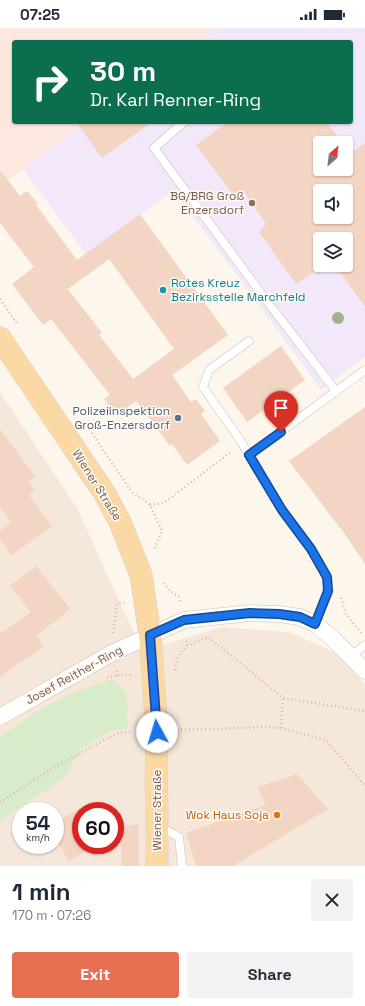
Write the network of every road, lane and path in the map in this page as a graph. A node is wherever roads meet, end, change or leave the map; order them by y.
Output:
1 (182, 124) edge
2 (0, 338) edge
3 (249, 341) dead end
4 (365, 370) edge
5 (336, 391) junction
6 (235, 449) dead end
7 (249, 455) junction
8 (150, 505) dead end
9 (164, 593) dead end
10 (180, 599) dead end
11 (117, 604) dead end
12 (315, 624) junction
13 (150, 635) junction
14 (112, 638) dead end
15 (187, 641) dead end
16 (365, 645) edge
17 (187, 646) junction
18 (350, 656) junction
19 (116, 669) dead end
20 (365, 671) edge
21 (174, 673) dead end
22 (130, 675) dead end
23 (284, 698) junction
24 (365, 711) edge
25 (0, 717) edge
26 (280, 728) junction
27 (173, 730) dead end
28 (130, 732) dead end
29 (365, 786) edge
30 (0, 802) edge
31 (157, 825) junction
32 (157, 866) edge
33 (182, 866) edge

1 - 5 lane
2 - 13 main road, Wiener Straße
3 - 7 lane
4 - 5 lane
5 - 7 lane
6 - 8 path
7 - 12 lane
9 - 10 path
11 - 14 path
12 - 13 street, Josef Reither-Ring
12 - 18 street, Josef Reither-Ring
13 - 25 street, Josef Reither-Ring
13 - 31 main road, Wiener Straße
15 - 17 path
16 - 18 lane
17 - 21 path
17 - 23 path
18 - 20 street, Josef Reither-Ring
19 - 22 path
23 - 24 path
23 - 26 path
26 - 27 path
26 - 29 path
28 - 30 path
31 - 32 main road, Wiener Straße
31 - 33 lane

